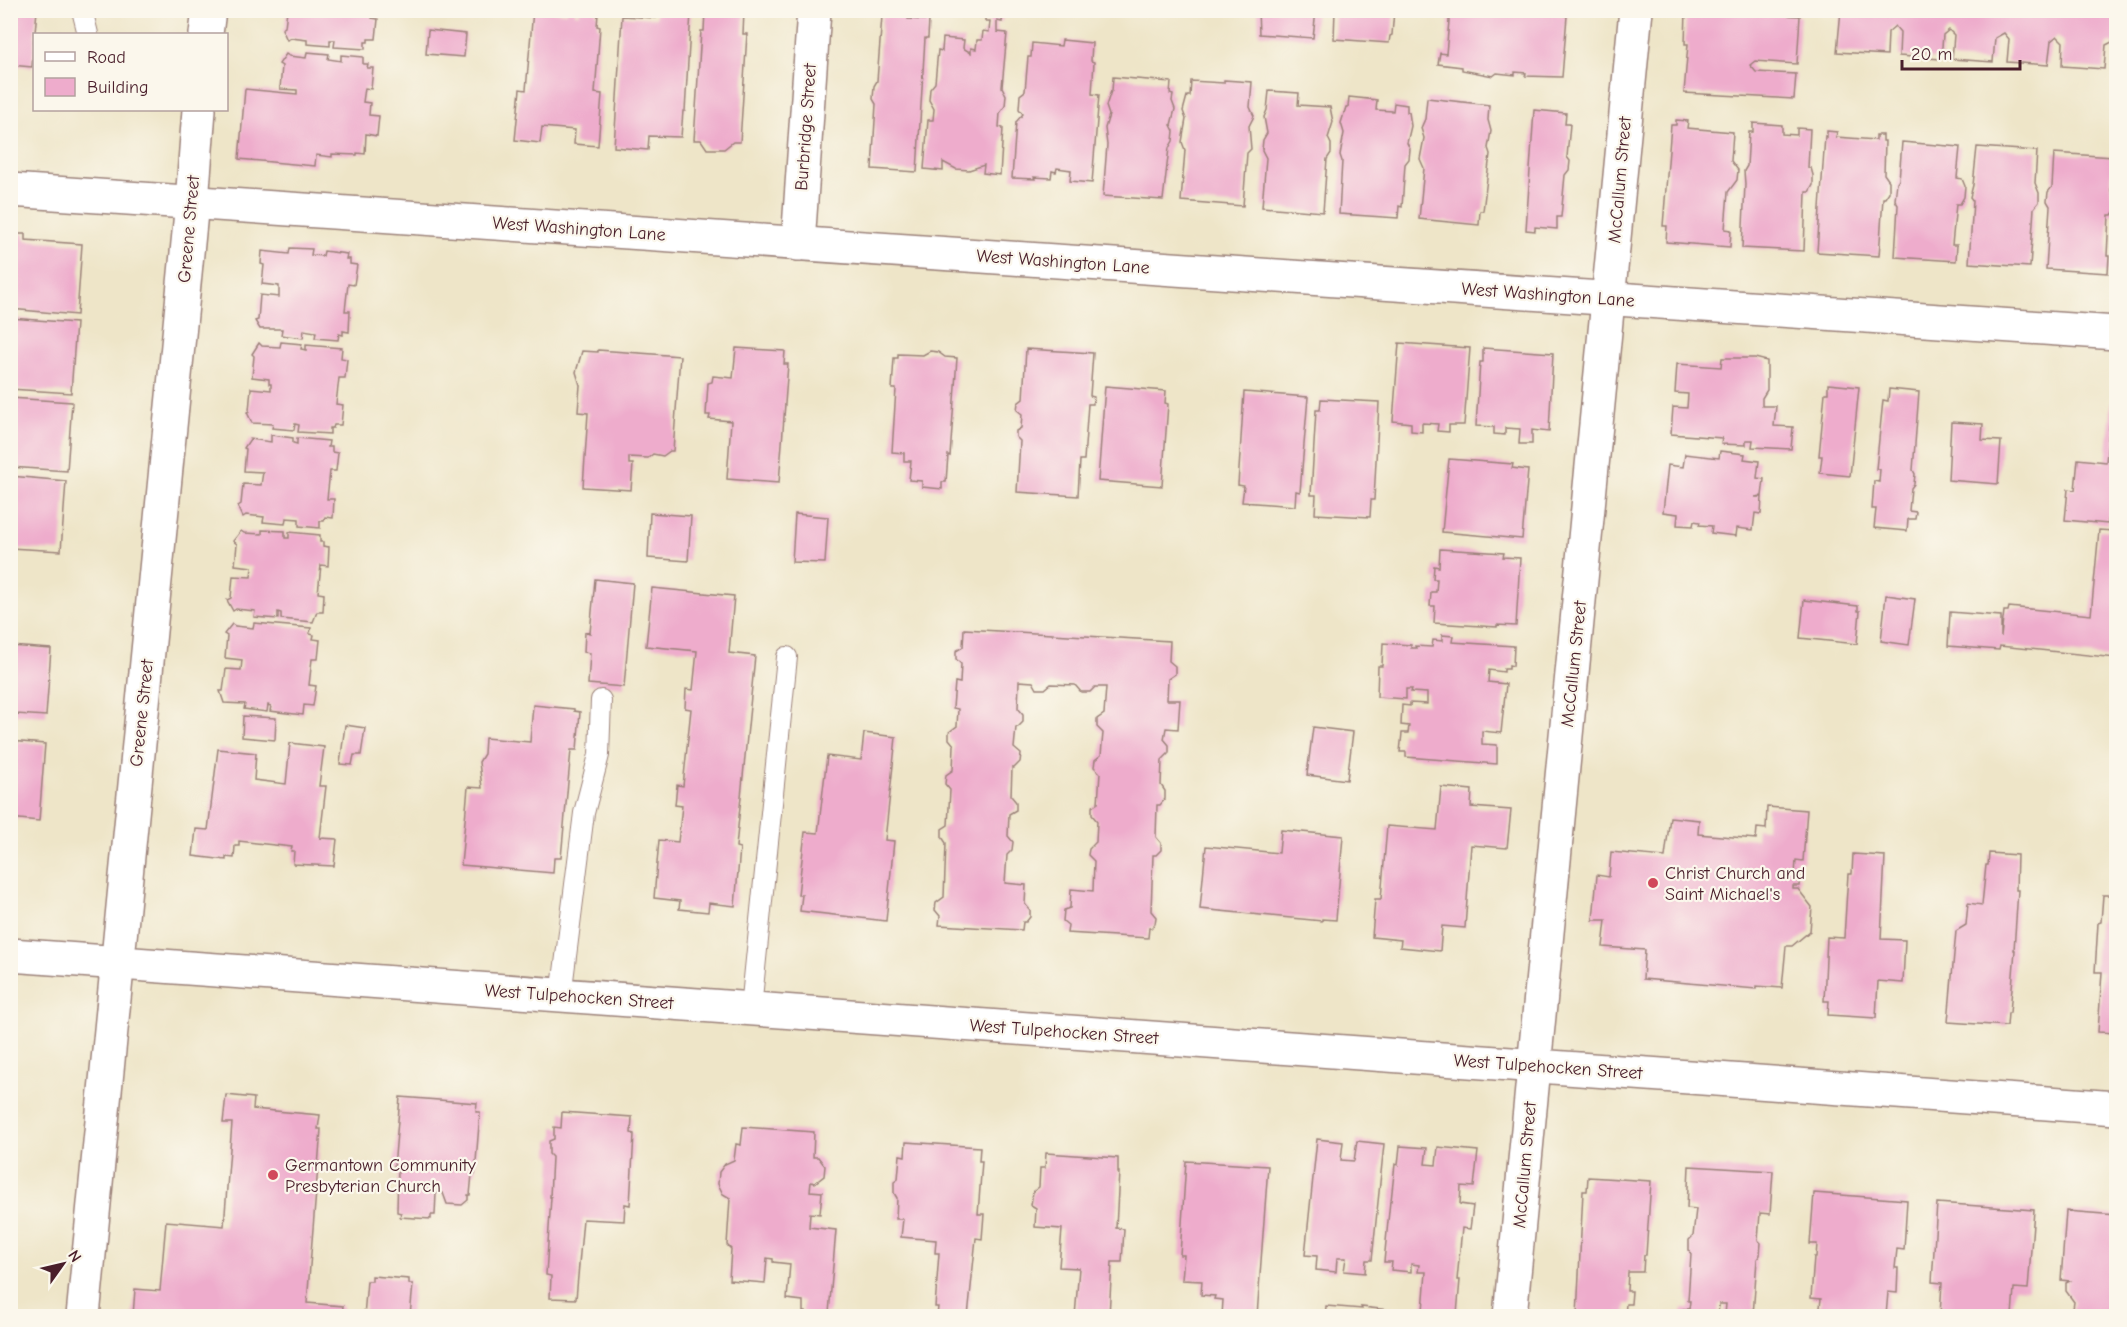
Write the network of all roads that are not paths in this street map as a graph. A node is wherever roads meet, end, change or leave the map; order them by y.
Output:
1 (82, 10) edge
2 (209, 10) edge
3 (814, 10) edge
4 (1636, 10) edge
5 (88, 33) edge
6 (206, 33) edge
7 (199, 111) edge
8 (10, 190) edge
9 (192, 202) junction
10 (798, 244) junction
11 (1609, 299) junction
12 (2116, 333) edge
13 (787, 657) dead end
14 (601, 700) dead end
15 (10, 955) edge
16 (117, 963) junction
17 (561, 996) junction
18 (751, 1008) junction
19 (1534, 1065) junction
20 (2116, 1108) edge
21 (83, 1317) edge
22 (1510, 1317) edge

1 - 5 lane
2 - 6 street
3 - 10 street, Burbridge Street
4 - 11 street, McCallum Street
7 - 9 street, Greene Street
8 - 9 street, West Washington Lane
9 - 10 street, West Washington Lane
9 - 16 street, Greene Street
10 - 11 street, West Washington Lane
11 - 12 street, West Washington Lane
11 - 19 street, McCallum Street
13 - 18 lane
14 - 17 lane
15 - 16 street, West Tulpehocken Street
16 - 17 street, West Tulpehocken Street
16 - 21 street, Greene Street
17 - 18 street, West Tulpehocken Street
18 - 19 street, West Tulpehocken Street
19 - 20 street, West Tulpehocken Street
19 - 22 street, McCallum Street

